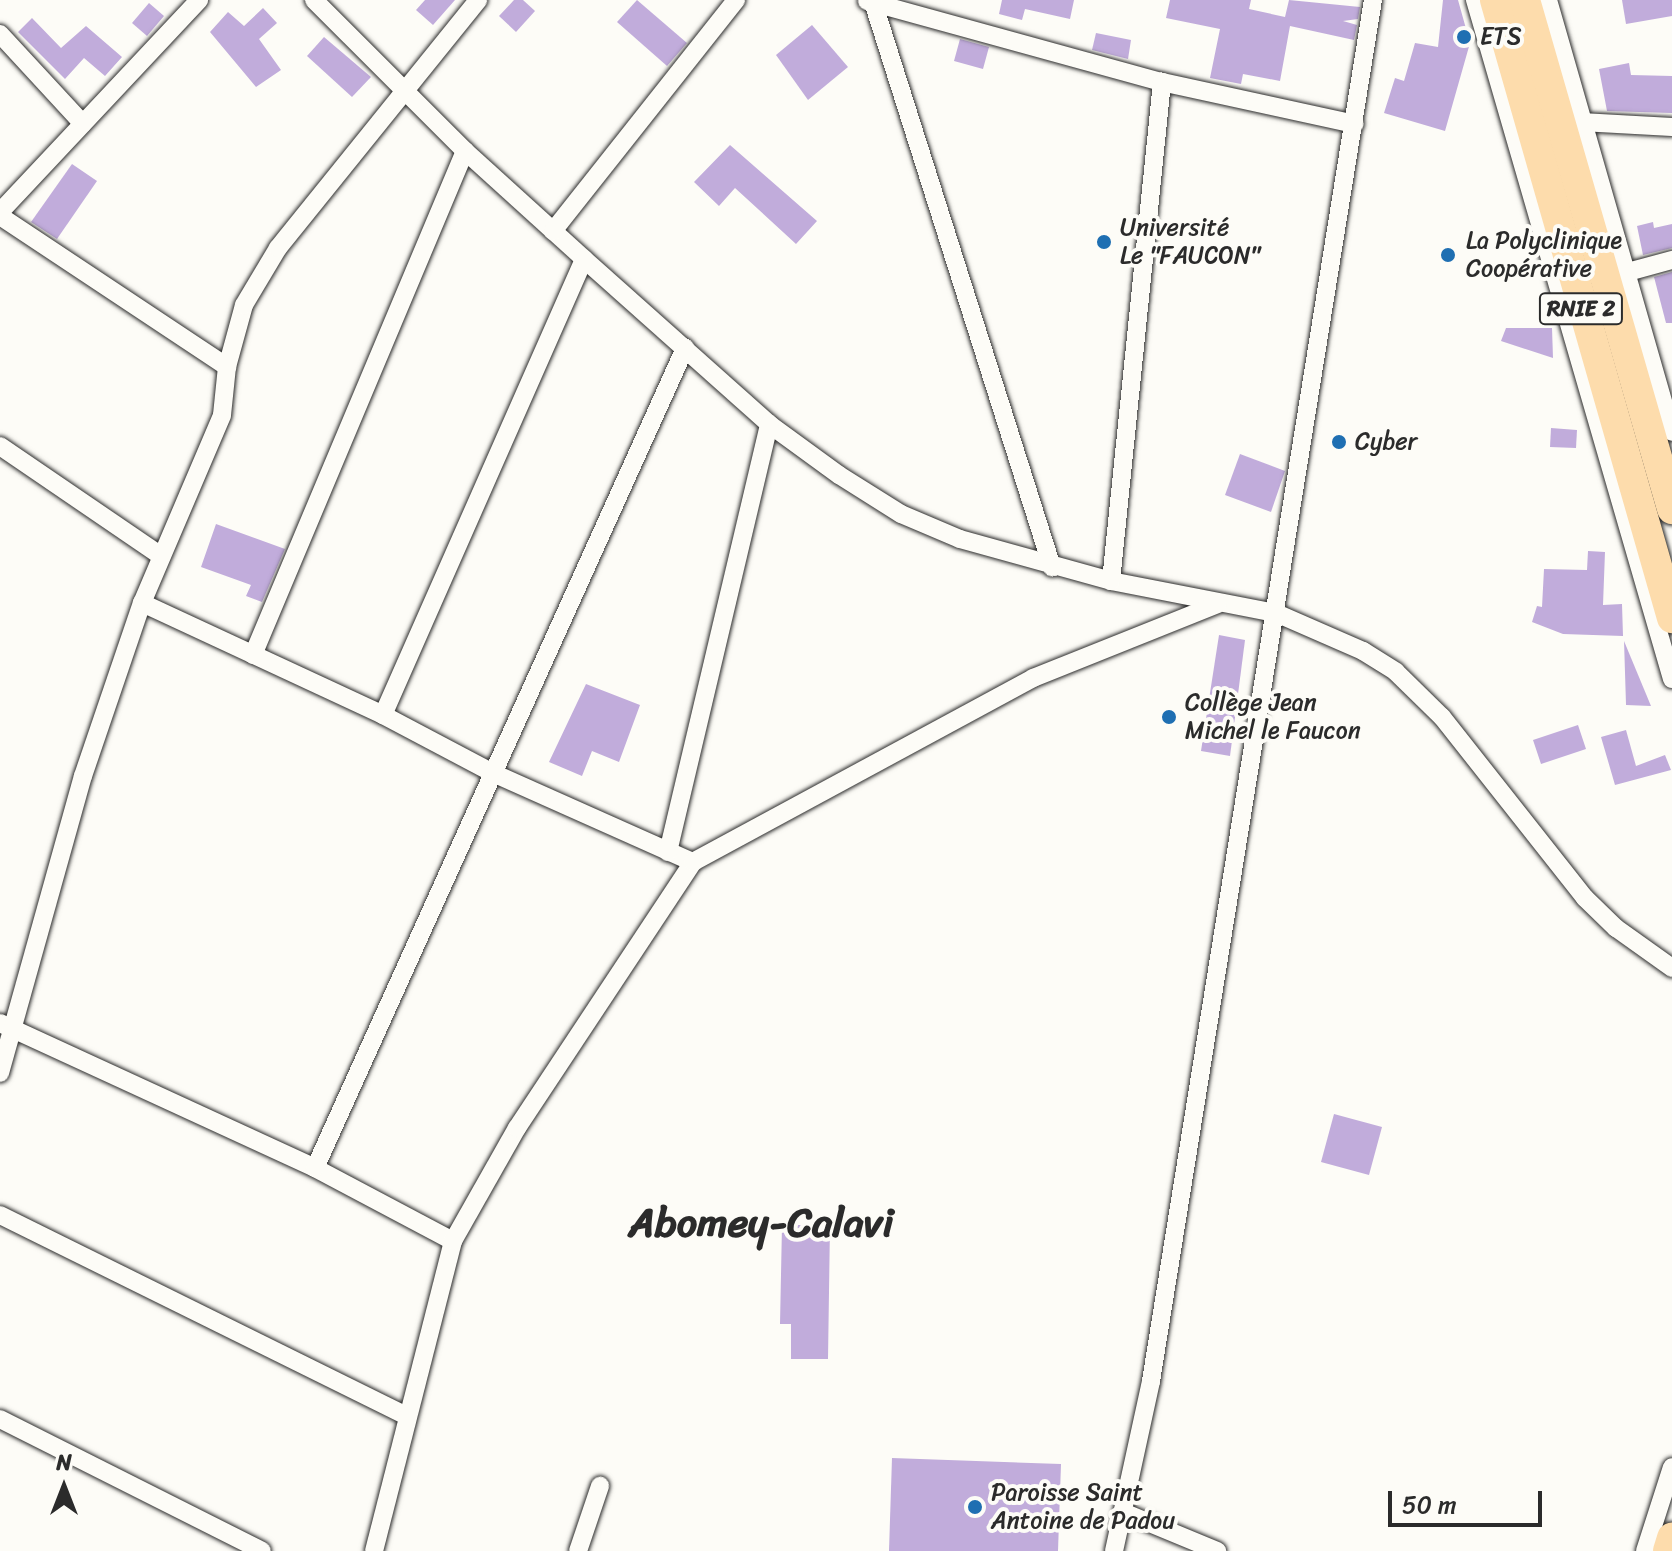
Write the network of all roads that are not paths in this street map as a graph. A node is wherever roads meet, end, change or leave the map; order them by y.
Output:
1 (199, 0) edge
2 (314, 0) edge
3 (478, 0) edge
4 (736, 0) edge
5 (1373, 0) edge
6 (1475, 0) edge
7 (1495, 0) edge
8 (1525, 0) edge
9 (1548, 0) edge
10 (869, 2) edge
11 (0, 34) edge
12 (1162, 82) junction
13 (404, 89) junction
14 (1581, 122) junction
15 (83, 124) junction
16 (1354, 124) junction
17 (1672, 127) edge
18 (465, 151) junction
19 (0, 214) edge
20 (553, 231) junction
21 (584, 259) junction
22 (1672, 260) edge
23 (1624, 273) junction
24 (685, 348) junction
25 (227, 367) junction
26 (769, 424) junction
27 (1672, 432) edge
28 (0, 446) edge
29 (1672, 509) edge
30 (161, 556) junction
31 (1052, 567) junction
32 (1111, 581) junction
33 (142, 603) junction
34 (1218, 604) junction
35 (1276, 613) junction
36 (1672, 618) edge
37 (253, 655) junction
38 (1672, 679) edge
39 (383, 715) junction
40 (495, 774) junction
41 (668, 852) junction
42 (693, 862) junction
43 (1672, 968) edge
44 (7, 1026) edge
45 (0, 1073) edge
46 (315, 1168) junction
47 (0, 1215) edge
48 (453, 1241) junction
49 (405, 1415) junction
50 (0, 1419) edge
51 (1672, 1467) edge
52 (600, 1486) dead end
53 (1123, 1512) junction
54 (1672, 1538) edge
55 (262, 1551) edge
56 (374, 1551) edge
57 (578, 1551) edge
58 (1114, 1551) edge
59 (1217, 1551) edge
60 (1645, 1551) edge
61 (1668, 1551) edge

1 - 15 street
2 - 13 street
3 - 13 street
4 - 20 street
5 - 16 street
6 - 38 street
7 - 36 highway, RNIE 2 / RNIE 2
8 - 29 highway, RNIE 2 / RNIE 2
9 - 14 street
10 - 12 street
10 - 31 street
11 - 15 street
12 - 16 street
12 - 32 street
13 - 18 street
13 - 25 street
14 - 17 street
14 - 23 street
15 - 19 street
16 - 35 street
18 - 20 street
18 - 37 street
19 - 25 street
20 - 21 street
21 - 24 street
21 - 39 street
22 - 23 street
23 - 27 street
24 - 26 street
24 - 40 street
25 - 30 street
26 - 31 street
26 - 41 street
28 - 30 street
30 - 33 street
31 - 32 street
32 - 34 street
33 - 37 street
33 - 44 street
34 - 35 street
34 - 42 street
35 - 43 street
35 - 53 street
37 - 39 street
39 - 40 street
40 - 41 street
40 - 46 street
41 - 42 street
42 - 48 street
44 - 45 street
44 - 46 street
46 - 48 street
47 - 49 street
48 - 49 street
49 - 56 street
50 - 55 street
51 - 60 street
52 - 57 street
53 - 58 street
53 - 59 street
54 - 61 highway

